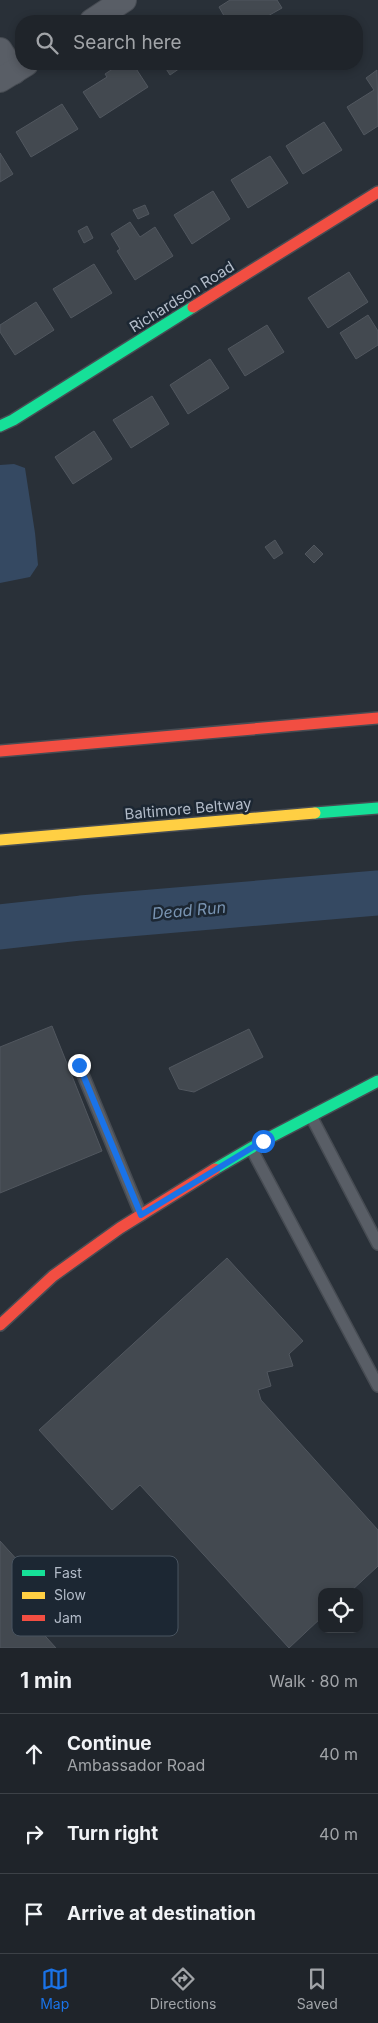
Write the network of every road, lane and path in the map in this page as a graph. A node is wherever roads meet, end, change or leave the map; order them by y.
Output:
1 (124, 0) edge
2 (101, 15) edge
3 (0, 50) edge
4 (13, 72) edge
5 (375, 201) edge
6 (0, 426) edge
7 (378, 718) edge
8 (0, 751) edge
9 (378, 808) edge
10 (0, 840) edge
11 (79, 1065) dead end
12 (378, 1081) edge
13 (311, 1116) junction
14 (251, 1148) junction
15 (141, 1215) junction
16 (378, 1244) edge
17 (0, 1325) edge
18 (378, 1386) edge

1 - 2 street
3 - 4 street
5 - 6 main road, Richardson Road
7 - 8 main road
9 - 10 main road, Baltimore Beltway
11 - 15 lane
12 - 13 main road
13 - 14 main road
13 - 16 lane
14 - 15 main road
14 - 18 lane
15 - 17 main road

